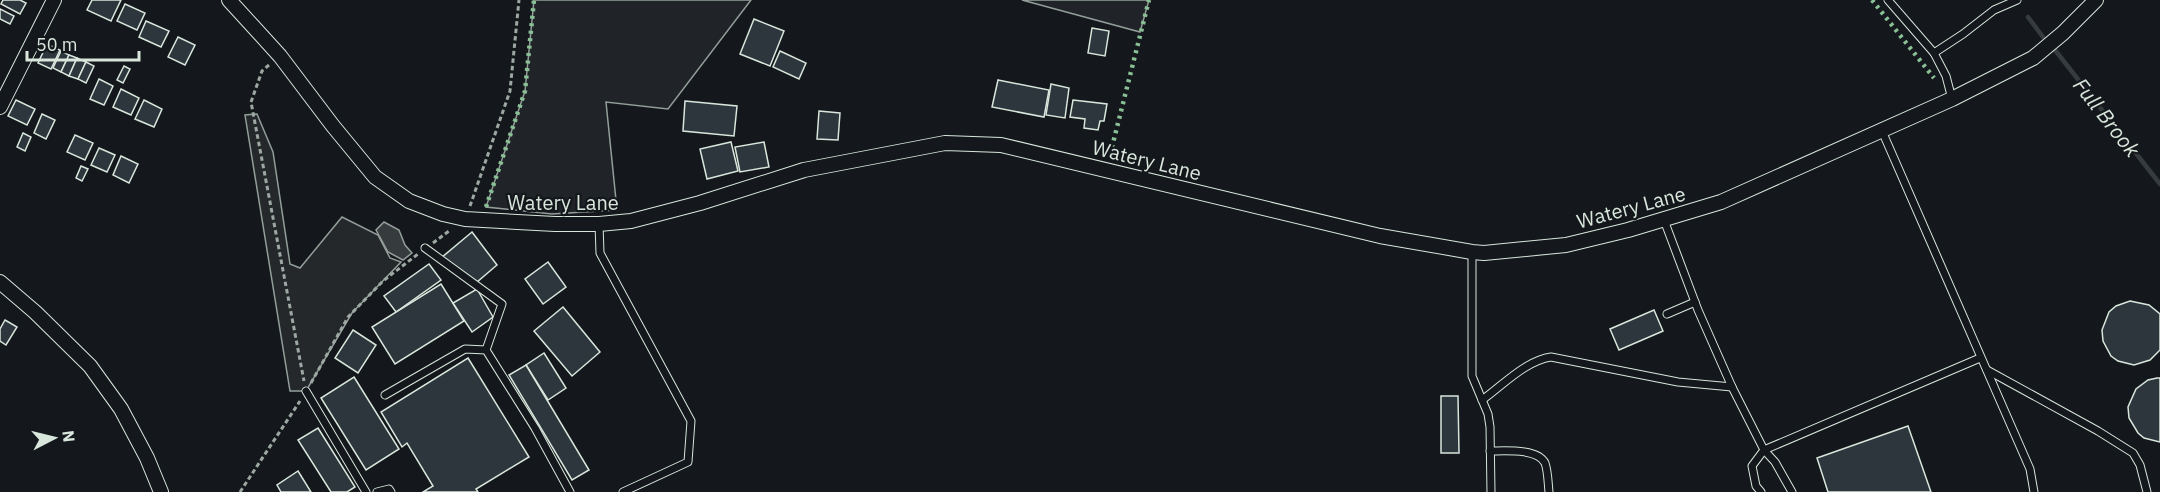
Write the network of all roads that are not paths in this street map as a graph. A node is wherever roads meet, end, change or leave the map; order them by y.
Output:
1 (54, 0) edge
2 (229, 0) edge
3 (1888, 0) edge
4 (2017, 0) edge
5 (2096, 0) edge
6 (1934, 53) junction
7 (1952, 99) junction
8 (0, 107) edge
9 (1882, 131) junction
10 (1664, 220) junction
11 (599, 224) junction
12 (425, 248) road end
13 (1472, 252) junction
14 (0, 282) edge
15 (1695, 302) junction
16 (1667, 314) dead end
17 (486, 350) junction
18 (1980, 358) junction
19 (1987, 370) junction
20 (1732, 387) junction
21 (306, 391) road end
22 (385, 395) dead end
23 (1482, 400) junction
24 (1764, 450) junction
25 (1490, 451) junction
26 (161, 492) edge
27 (366, 492) edge
28 (377, 492) edge
29 (391, 492) edge
30 (570, 492) edge
31 (623, 492) edge
32 (1491, 492) edge
33 (1549, 492) edge
34 (1761, 492) edge
35 (1792, 492) edge
36 (2034, 492) edge
37 (2147, 492) edge

1 - 8 street
2 - 11 street, Watery Lane
3 - 6 lane
4 - 6 lane
5 - 7 street, Watery Lane
6 - 7 lane
7 - 9 street, Watery Lane
9 - 10 street, Watery Lane
9 - 18 lane
10 - 13 street, Watery Lane
10 - 15 lane
11 - 13 street, Watery Lane
11 - 31 lane
12 - 17 lane
13 - 23 lane
14 - 26 street
15 - 16 lane
15 - 20 lane
17 - 22 lane
17 - 30 lane
18 - 19 lane
18 - 24 lane
19 - 36 lane
19 - 37 lane
20 - 23 lane
20 - 24 lane
21 - 27 lane
23 - 25 lane
24 - 34 lane
24 - 35 lane
25 - 32 lane
25 - 33 lane
28 - 29 lane

